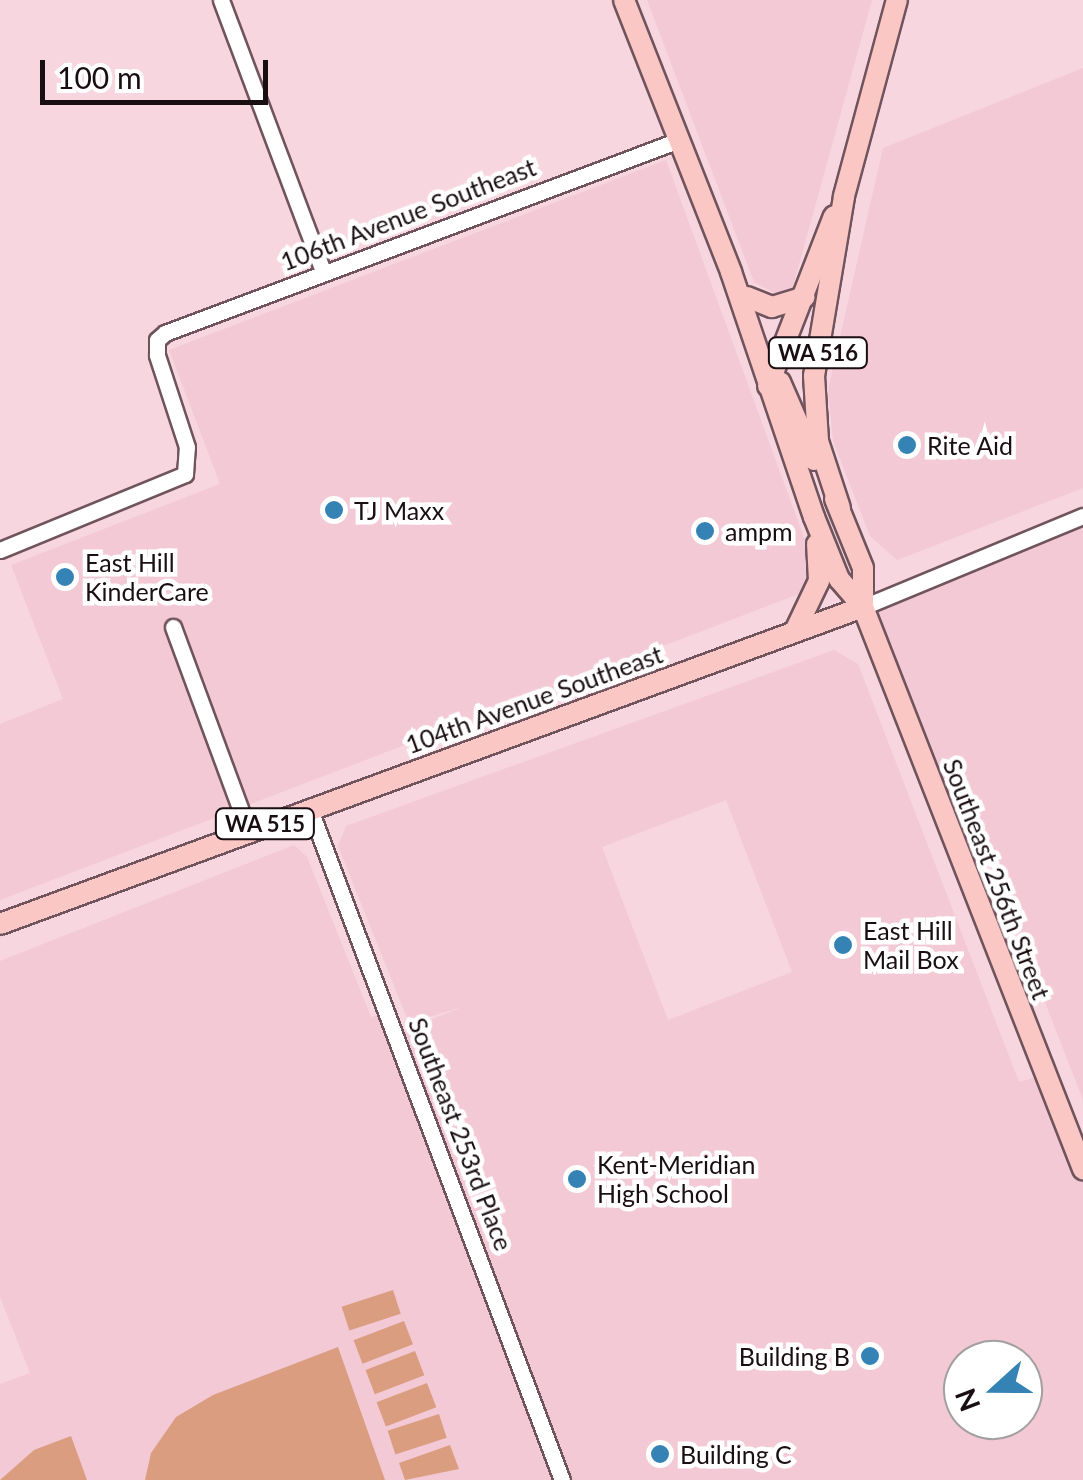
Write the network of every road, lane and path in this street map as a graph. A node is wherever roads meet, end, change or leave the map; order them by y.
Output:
1 (221, 0) edge
2 (624, 0) edge
3 (897, 0) edge
4 (679, 140) junction
5 (844, 196) junction
6 (826, 238) junction
7 (323, 272) junction
8 (731, 272) junction
9 (747, 297) junction
10 (804, 297) junction
11 (825, 318) junction
12 (772, 378) junction
13 (840, 508) junction
14 (1083, 516) edge
15 (814, 517) junction
16 (0, 550) edge
17 (864, 607) junction
18 (173, 627) dead end
19 (795, 632) junction
20 (309, 807) junction
21 (248, 830) junction
22 (0, 924) edge
23 (1083, 1169) edge
24 (562, 1480) edge

1 - 7 street
2 - 4 main road, Southeast 256th Street
3 - 5 main road, WA 516
4 - 7 street, 106th Avenue Southeast
4 - 8 main road, Southeast 256th Street
5 - 6 main road, WA 516
5 - 11 main road, WA 516
6 - 10 main road, WA 516
6 - 11 main road
7 - 16 street, 106th Avenue Southeast
8 - 9 main road, Southeast 256th Street
8 - 12 main road, Southeast 256th Street
9 - 10 main road
9 - 12 main road, Southeast 256th Street
10 - 12 main road, WA 516
11 - 13 main road, WA 516
12 - 13 main road, Southeast 256th Street / WA 516
12 - 15 main road, Southeast 256th Street / WA 516
13 - 17 main road, Southeast 256th Street / WA 516
14 - 17 street, 104th Avenue Southeast
15 - 17 main road, Southeast 256th Street / WA 516
15 - 19 main road
17 - 19 main road, 104th Avenue Southeast / WA 515
17 - 23 main road, Southeast 256th Street / WA 516
18 - 21 street
19 - 20 main road, 104th Avenue Southeast / WA 515
20 - 21 main road, 104th Avenue Southeast / WA 515
20 - 24 street, Southeast 253rd Place
21 - 22 main road, 104th Avenue Southeast / WA 515

